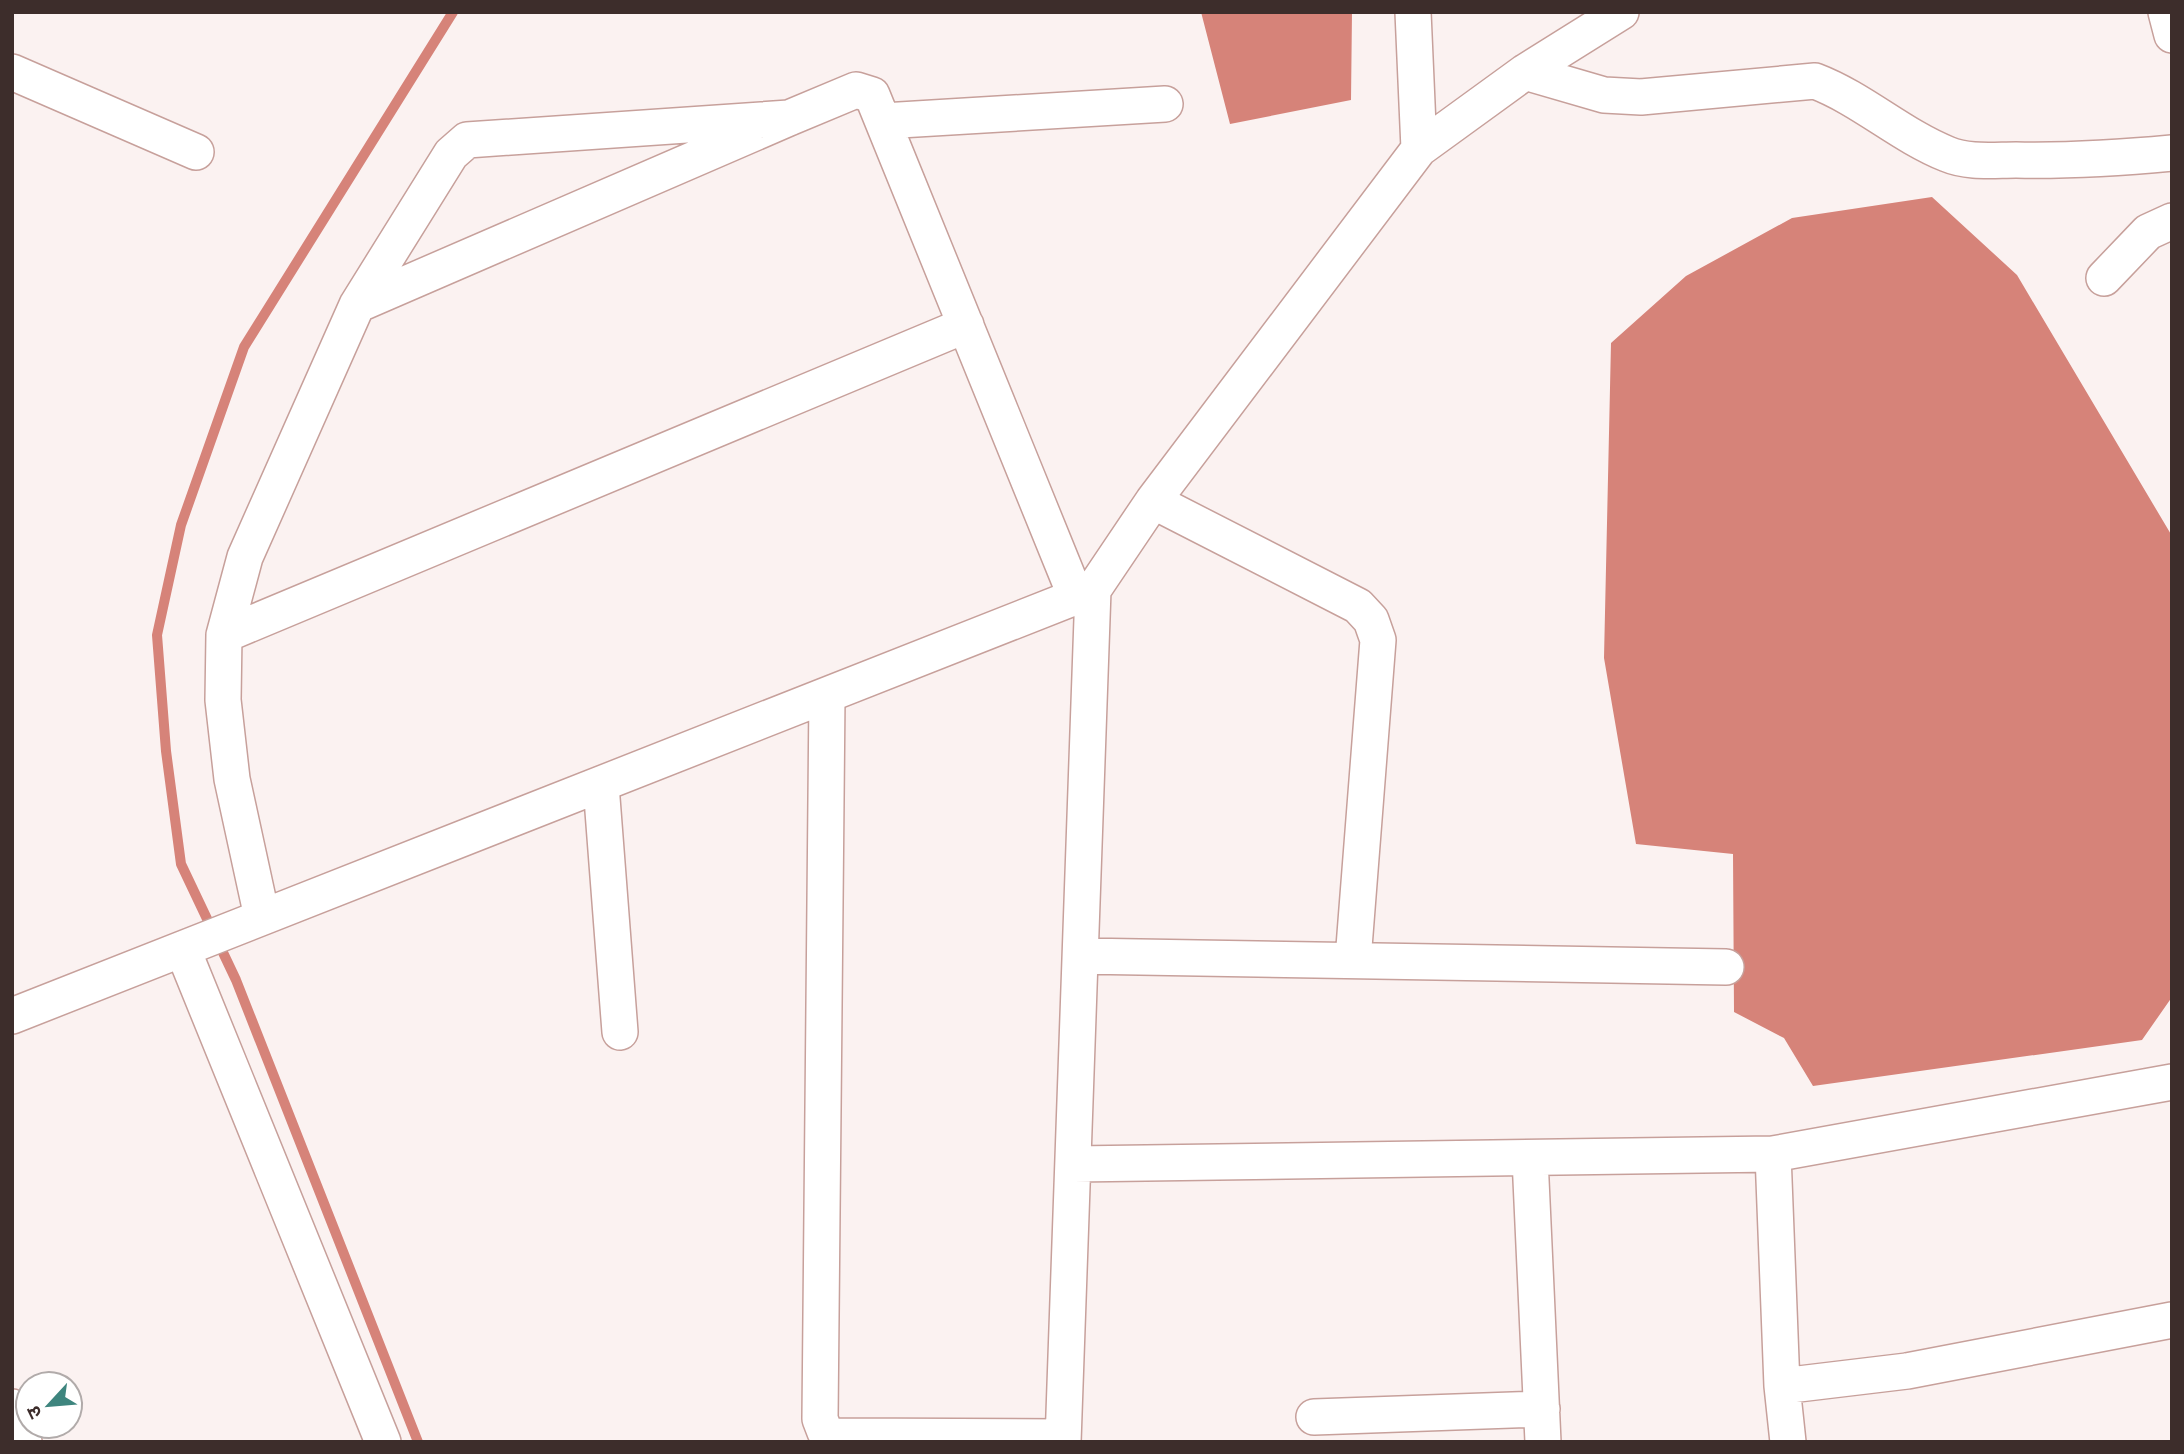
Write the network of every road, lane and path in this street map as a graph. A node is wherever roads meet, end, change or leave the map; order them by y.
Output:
1 (1413, 12) edge
2 (1621, 12) edge
3 (2166, 12) edge
4 (2172, 35) edge
5 (12, 72) edge
6 (1525, 72) junction
7 (1165, 104) dead end
8 (789, 118) junction
9 (883, 121) junction
10 (1419, 149) junction
11 (196, 152) dead end
12 (2172, 153) edge
13 (2172, 221) edge
14 (2104, 278) dead end
15 (357, 305) junction
16 (966, 325) junction
17 (1153, 501) junction
18 (1085, 593) junction
19 (224, 635) junction
20 (827, 696) junction
21 (601, 785) junction
22 (247, 923) junction
23 (188, 947) junction
24 (1082, 956) junction
25 (1353, 960) junction
26 (1726, 967) dead end
27 (12, 1016) edge
28 (620, 1032) dead end
29 (2172, 1082) edge
30 (1773, 1154) junction
31 (1530, 1158) junction
32 (1074, 1164) junction
33 (2172, 1320) edge
34 (1782, 1386) junction
35 (12, 1407) edge
36 (1314, 1418) dead end
37 (1542, 1425) edge
38 (1063, 1440) edge
39 (380, 1441) edge
40 (24, 1442) edge
41 (1788, 1442) edge

1 - 10 street
2 - 6 street
3 - 4 street
5 - 11 street
6 - 10 street
6 - 12 street
7 - 9 street
8 - 9 street
8 - 15 street
8 - 15 street
9 - 16 street
10 - 17 street
13 - 14 street
15 - 19 street
16 - 18 street
16 - 19 street
17 - 18 street
17 - 25 street
18 - 20 street
18 - 24 street
19 - 22 street
20 - 21 street
20 - 38 street
21 - 22 street
21 - 28 street
22 - 23 street
23 - 27 street
23 - 39 street
24 - 25 street
24 - 32 street
25 - 26 street
29 - 30 street
30 - 31 street
30 - 34 street
31 - 32 street
31 - 37 street
32 - 38 street
33 - 34 street
34 - 41 street
35 - 40 street
36 - 37 street

